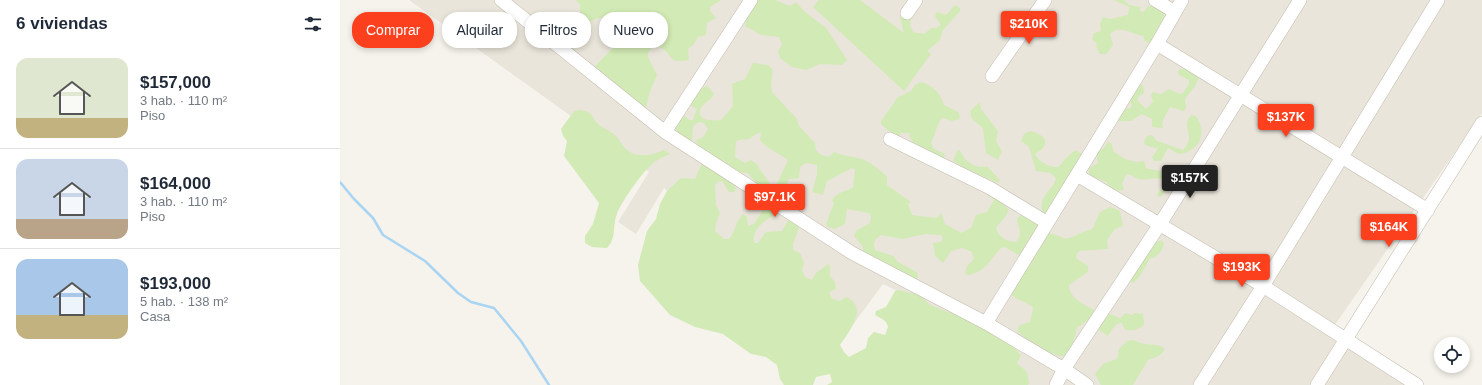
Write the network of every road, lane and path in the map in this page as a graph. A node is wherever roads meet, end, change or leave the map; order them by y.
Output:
1 (502, 0) edge
2 (751, 0) edge
3 (916, 0) edge
4 (1045, 0) edge
5 (1155, 0) edge
6 (1182, 0) edge
7 (1300, 0) edge
8 (1438, 0) edge
9 (1175, 12) junction
10 (907, 13) dead end
11 (1157, 44) junction
12 (992, 76) dead end
13 (1240, 96) junction
14 (1482, 123) edge
15 (665, 132) junction
16 (890, 139) dead end
17 (1342, 158) junction
18 (1077, 175) junction
19 (1428, 210) junction
20 (1046, 222) junction
21 (1160, 224) junction
22 (1263, 286) junction
23 (986, 323) junction
24 (1347, 339) junction
25 (1064, 369) junction
26 (1056, 385) edge
27 (1087, 385) edge
28 (1200, 385) edge
29 (1317, 385) edge
30 (1417, 385) edge

1 - 15 street
2 - 15 street
3 - 10 street
4 - 12 street
5 - 9 street
6 - 9 street
7 - 13 street
8 - 17 street
9 - 11 street
11 - 13 street
11 - 18 street
13 - 17 street
13 - 21 street
14 - 19 street
15 - 23 street
16 - 20 street
17 - 19 street
17 - 22 street
18 - 20 street
18 - 21 street
19 - 24 street
20 - 23 street
21 - 22 street
21 - 25 street
22 - 24 street
22 - 28 street
23 - 25 street
24 - 29 street
24 - 30 street
25 - 26 street
25 - 27 street

